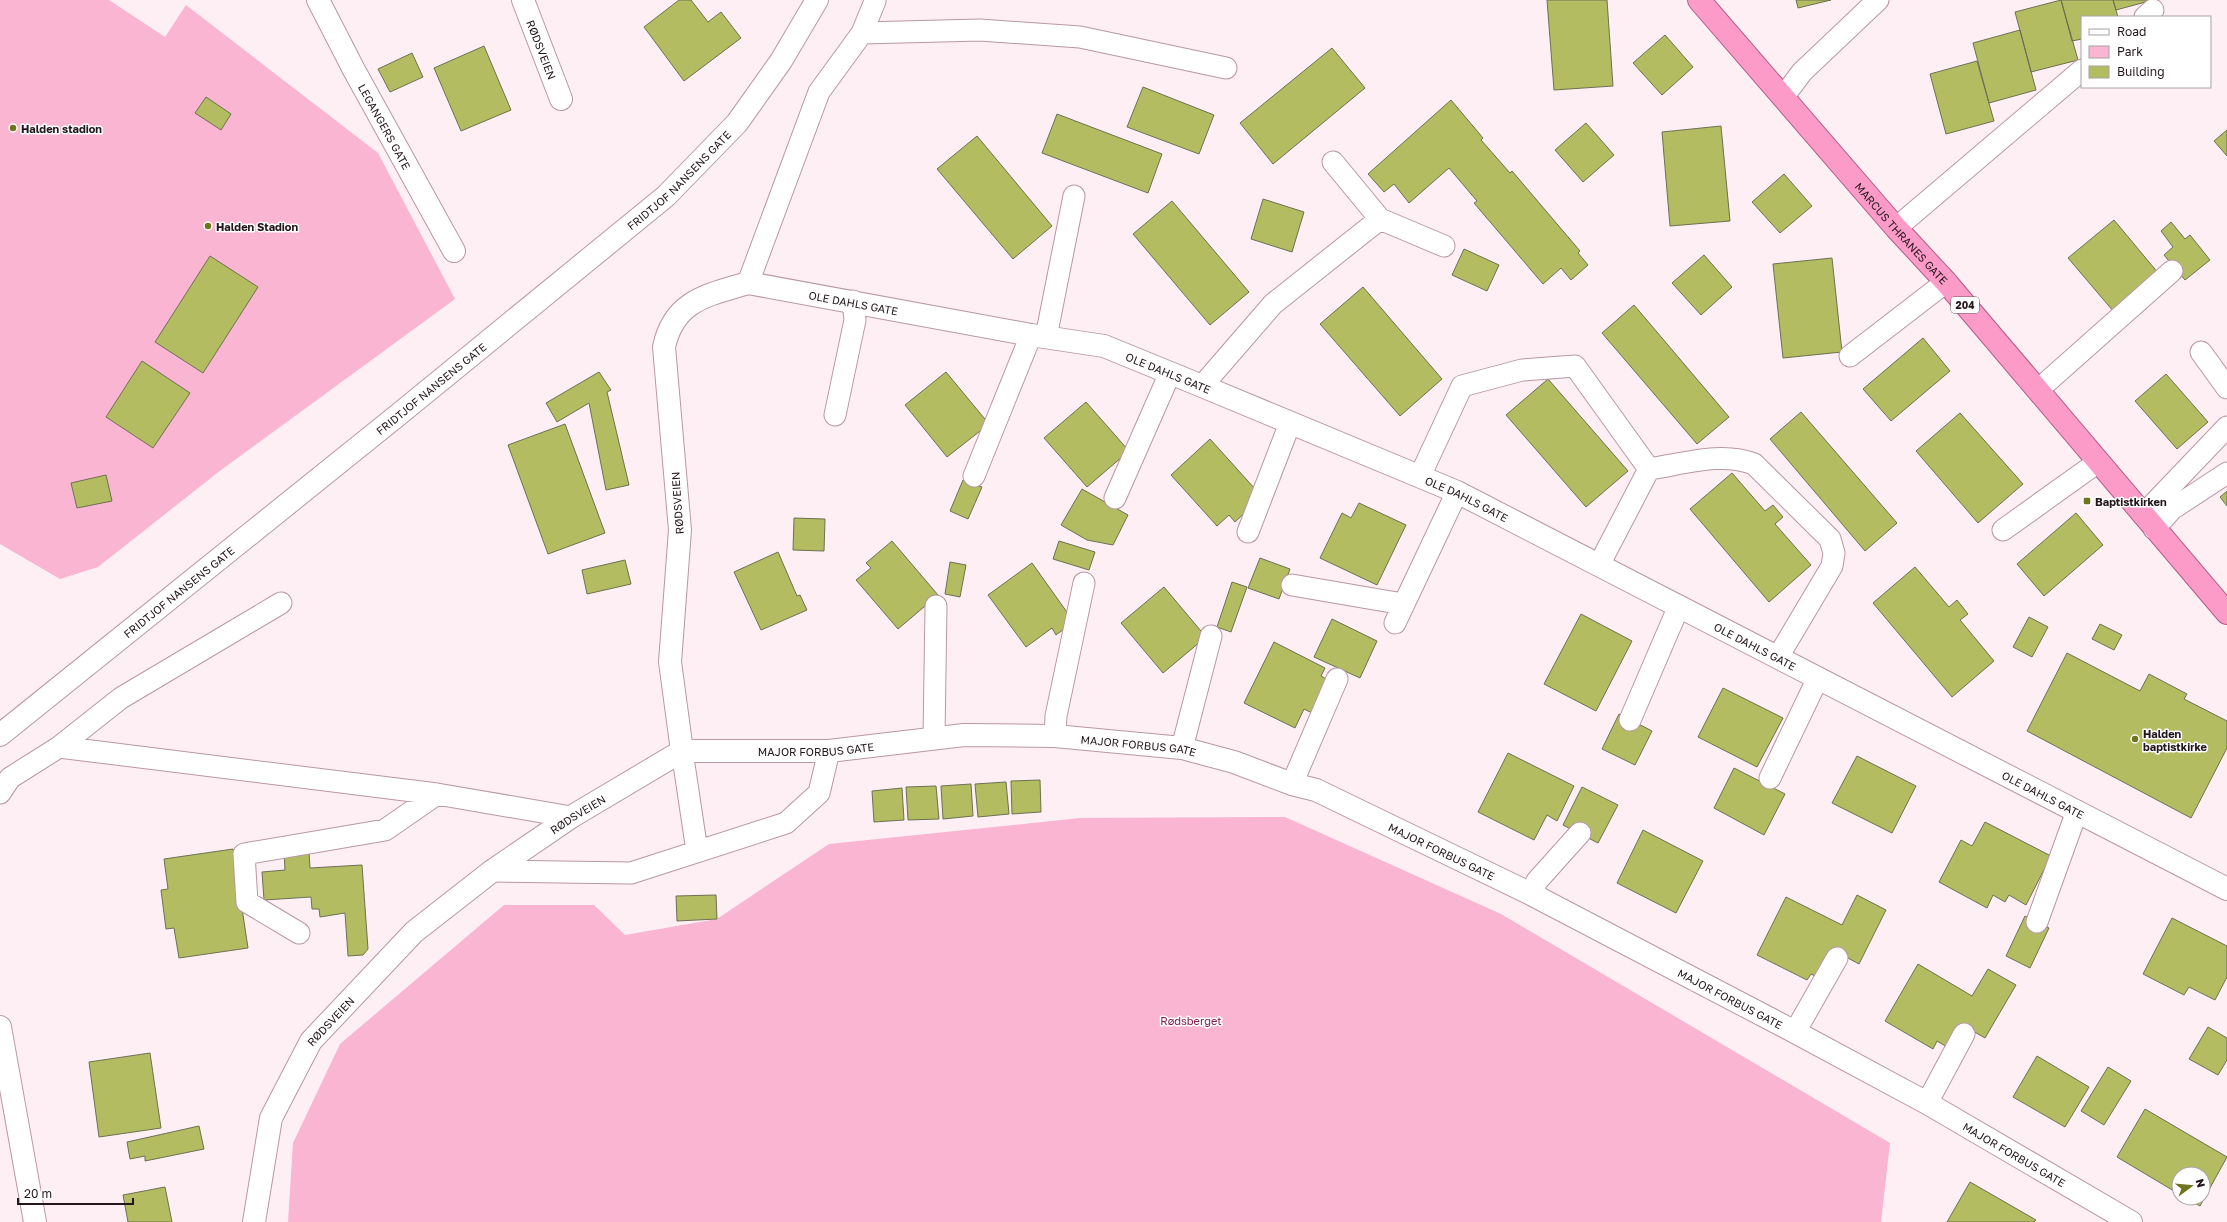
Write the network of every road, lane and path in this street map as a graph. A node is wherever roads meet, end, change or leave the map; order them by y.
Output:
1 (318, 0) edge
2 (522, 0) edge
3 (817, 0) edge
4 (1699, 0) edge
5 (1878, 0) edge
6 (875, 1) edge
7 (862, 33) junction
8 (1226, 68) dead end
9 (2081, 71) edge
10 (1784, 96) junction
11 (561, 99) dead end
12 (1333, 162) dead end
13 (1074, 196) dead end
14 (1380, 219) junction
15 (1896, 228) junction
16 (1444, 246) dead end
17 (454, 251) dead end
18 (2172, 271) dead end
19 (1946, 282) junction
20 (748, 283) junction
21 (853, 301) junction
22 (667, 332) joint
23 (1038, 336) junction
24 (2201, 352) dead end
25 (1850, 356) dead end
26 (1170, 373) junction
27 (1202, 386) junction
28 (2227, 388) edge
29 (2038, 390) junction
30 (836, 415) dead end
31 (1290, 423) junction
32 (2227, 427) edge
33 (2098, 462) junction
34 (1649, 469) junction
35 (2227, 474) edge
36 (974, 476) dead end
37 (1420, 476) junction
38 (1457, 492) junction
39 (1115, 498) dead end
40 (2148, 522) junction
41 (2003, 530) dead end
42 (1248, 532) dead end
43 (1599, 565) junction
44 (1084, 583) dead end
45 (1292, 585) dead end
46 (281, 603) dead end
47 (936, 606) dead end
48 (1679, 606) junction
49 (2227, 613) edge
50 (1211, 636) dead end
51 (1778, 657) junction
52 (1818, 678) junction
53 (1337, 679) dead end
54 (1630, 720) dead end
55 (0, 735) edge
56 (1055, 736) junction
57 (934, 737) junction
58 (59, 747) junction
59 (1182, 748) junction
60 (682, 751) junction
61 (828, 751) junction
62 (1770, 778) dead end
63 (1292, 784) junction
64 (0, 793) edge
65 (437, 794) junction
66 (2077, 811) junction
67 (571, 818) junction
68 (1580, 834) dead end
69 (698, 852) junction
70 (492, 871) junction
71 (2227, 889) edge
72 (1531, 894) junction
73 (2037, 922) dead end
74 (299, 934) dead end
75 (1837, 958) dead end
76 (0, 1027) edge
77 (1795, 1032) junction
78 (1964, 1034) dead end
79 (1927, 1104) junction
80 (35, 1222) edge
81 (254, 1222) edge
82 (2131, 1222) edge

1 - 17 street, LEGANGERS GATE
2 - 11 street, RØDSVEIEN
3 - 55 street, FRIDTJOF NANSENS GATE
4 - 10 highway, MARCUS THRANES GATE / 204
5 - 10 lane
6 - 7 lane
7 - 8 lane
7 - 20 lane
9 - 15 lane
10 - 15 highway, MARCUS THRANES GATE / 204
12 - 14 lane
13 - 23 lane
14 - 16 lane
14 - 27 lane
15 - 19 highway, MARCUS THRANES GATE / 204
18 - 29 lane
19 - 25 lane
19 - 29 highway, MARCUS THRANES GATE / 204
20 - 21 street, OLE DAHLS GATE
20 - 22 street, OLE DAHLS GATE
21 - 23 street, OLE DAHLS GATE
21 - 30 lane
22 - 60 street, RØDSVEIEN
23 - 26 street, OLE DAHLS GATE
23 - 36 lane
24 - 28 lane
26 - 27 street, OLE DAHLS GATE
26 - 39 lane
27 - 31 street, OLE DAHLS GATE
29 - 33 highway, MARCUS THRANES GATE / 204
31 - 37 street, OLE DAHLS GATE
31 - 42 lane
32 - 40 lane
33 - 40 highway, MARCUS THRANES GATE / 204
33 - 41 lane
34 - 37 lane
34 - 43 lane
34 - 51 lane
35 - 40 lane
37 - 38 street, OLE DAHLS GATE
38 - 43 street, OLE DAHLS GATE
38 - 45 lane
40 - 49 highway, MARCUS THRANES GATE / 204
43 - 48 street, OLE DAHLS GATE
44 - 56 lane
46 - 58 lane
47 - 57 lane
48 - 51 street, OLE DAHLS GATE
48 - 54 lane
50 - 59 lane
51 - 52 street, OLE DAHLS GATE
52 - 62 lane
52 - 66 street, OLE DAHLS GATE
53 - 63 lane
56 - 57 street, MAJOR FORBUS GATE
56 - 59 street, MAJOR FORBUS GATE
57 - 61 street, MAJOR FORBUS GATE
58 - 64 lane
58 - 65 lane
59 - 63 street, MAJOR FORBUS GATE
60 - 61 street, MAJOR FORBUS GATE
60 - 67 street, RØDSVEIEN
60 - 69 lane
61 - 69 lane
63 - 72 street, MAJOR FORBUS GATE
65 - 67 lane
65 - 74 lane
66 - 71 street, OLE DAHLS GATE
66 - 73 lane
67 - 70 street, RØDSVEIEN
68 - 72 lane
69 - 70 lane
70 - 81 street, RØDSVEIEN
72 - 77 street, MAJOR FORBUS GATE
75 - 77 lane
76 - 80 street
77 - 79 street, MAJOR FORBUS GATE
78 - 79 lane
79 - 82 street, MAJOR FORBUS GATE

